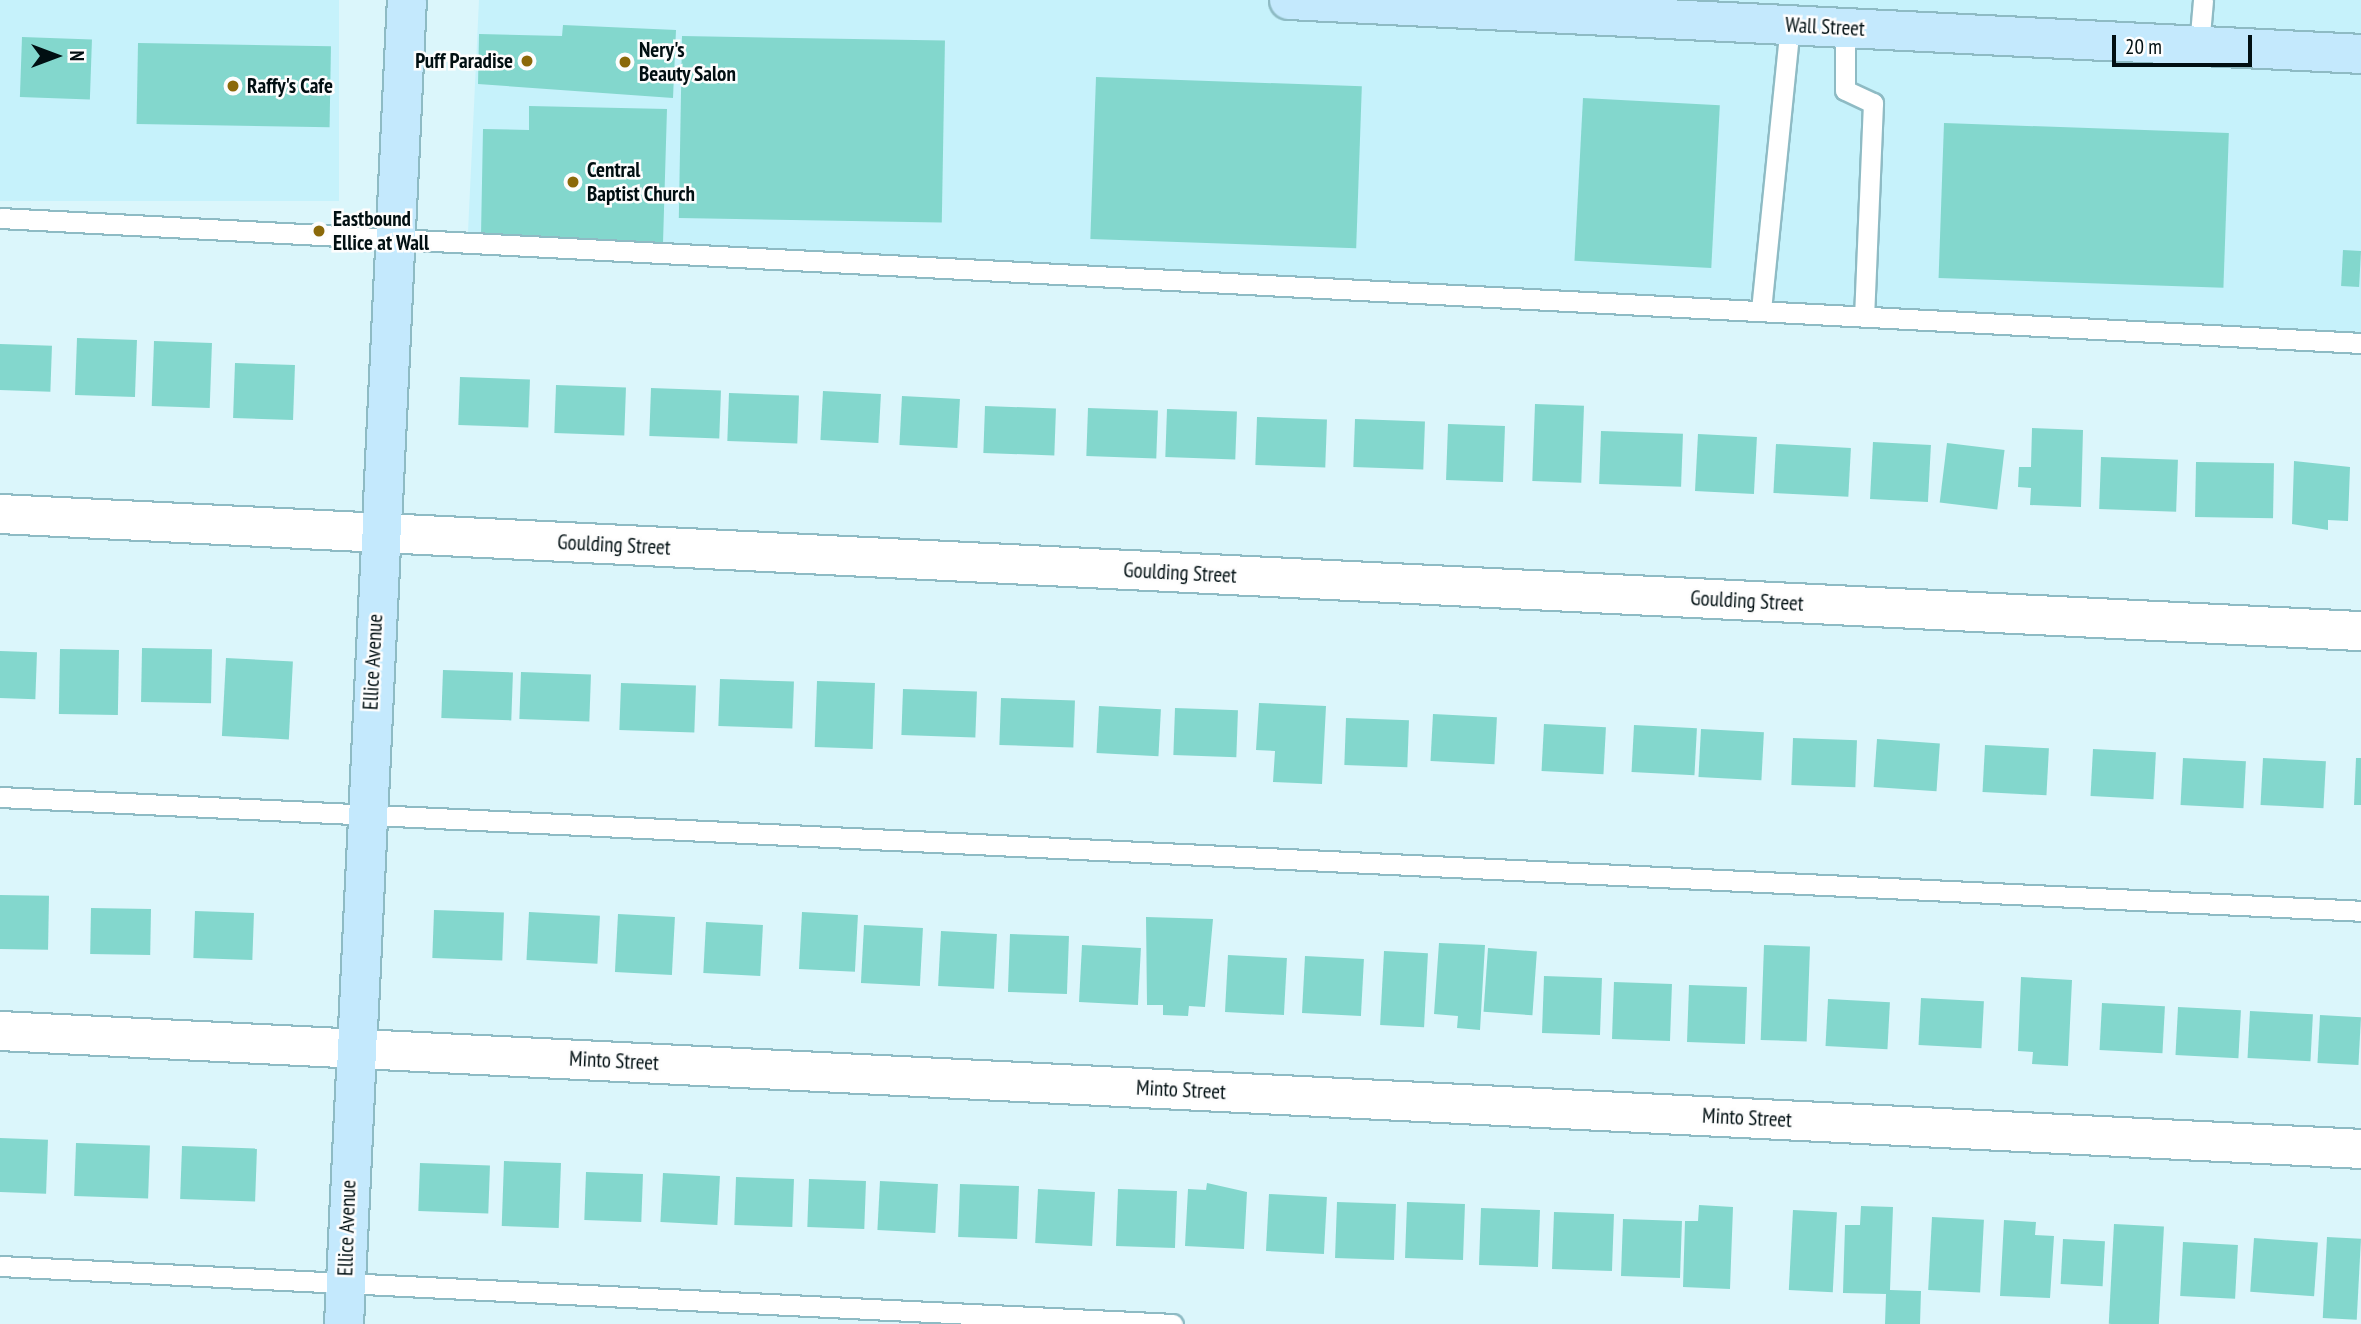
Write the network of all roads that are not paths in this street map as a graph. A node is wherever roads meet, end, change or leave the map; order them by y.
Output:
1 (407, 0) edge
2 (1289, 0) edge
3 (2203, 0) edge
4 (1790, 25) junction
5 (1845, 28) junction
6 (2199, 46) junction
7 (2361, 54) edge
8 (0, 218) edge
9 (395, 235) junction
10 (1761, 310) junction
11 (1864, 315) junction
12 (2361, 343) edge
13 (0, 514) edge
14 (379, 534) junction
15 (2361, 631) edge
16 (0, 797) edge
17 (365, 815) junction
18 (2361, 911) edge
19 (0, 1031) edge
20 (353, 1049) junction
21 (2361, 1149) edge
22 (0, 1266) edge
23 (346, 1283) junction
24 (344, 1324) edge
25 (1173, 1324) edge

1 - 9 main road, Ellice Avenue
2 - 4 main road, Wall Street
3 - 6 lane
4 - 5 main road, Wall Street
4 - 10 lane
5 - 6 main road, Wall Street
5 - 11 lane
6 - 7 main road, Wall Street
8 - 9 lane
9 - 10 lane
9 - 14 main road, Ellice Avenue
10 - 11 lane
11 - 12 lane
13 - 14 street, Goulding Street
14 - 15 street, Goulding Street
14 - 17 main road, Ellice Avenue
16 - 17 lane
17 - 18 lane
17 - 20 main road, Ellice Avenue
19 - 20 street, Minto Street
20 - 21 street, Minto Street
20 - 23 main road, Ellice Avenue
22 - 23 lane
23 - 24 main road, Ellice Avenue
23 - 25 lane

